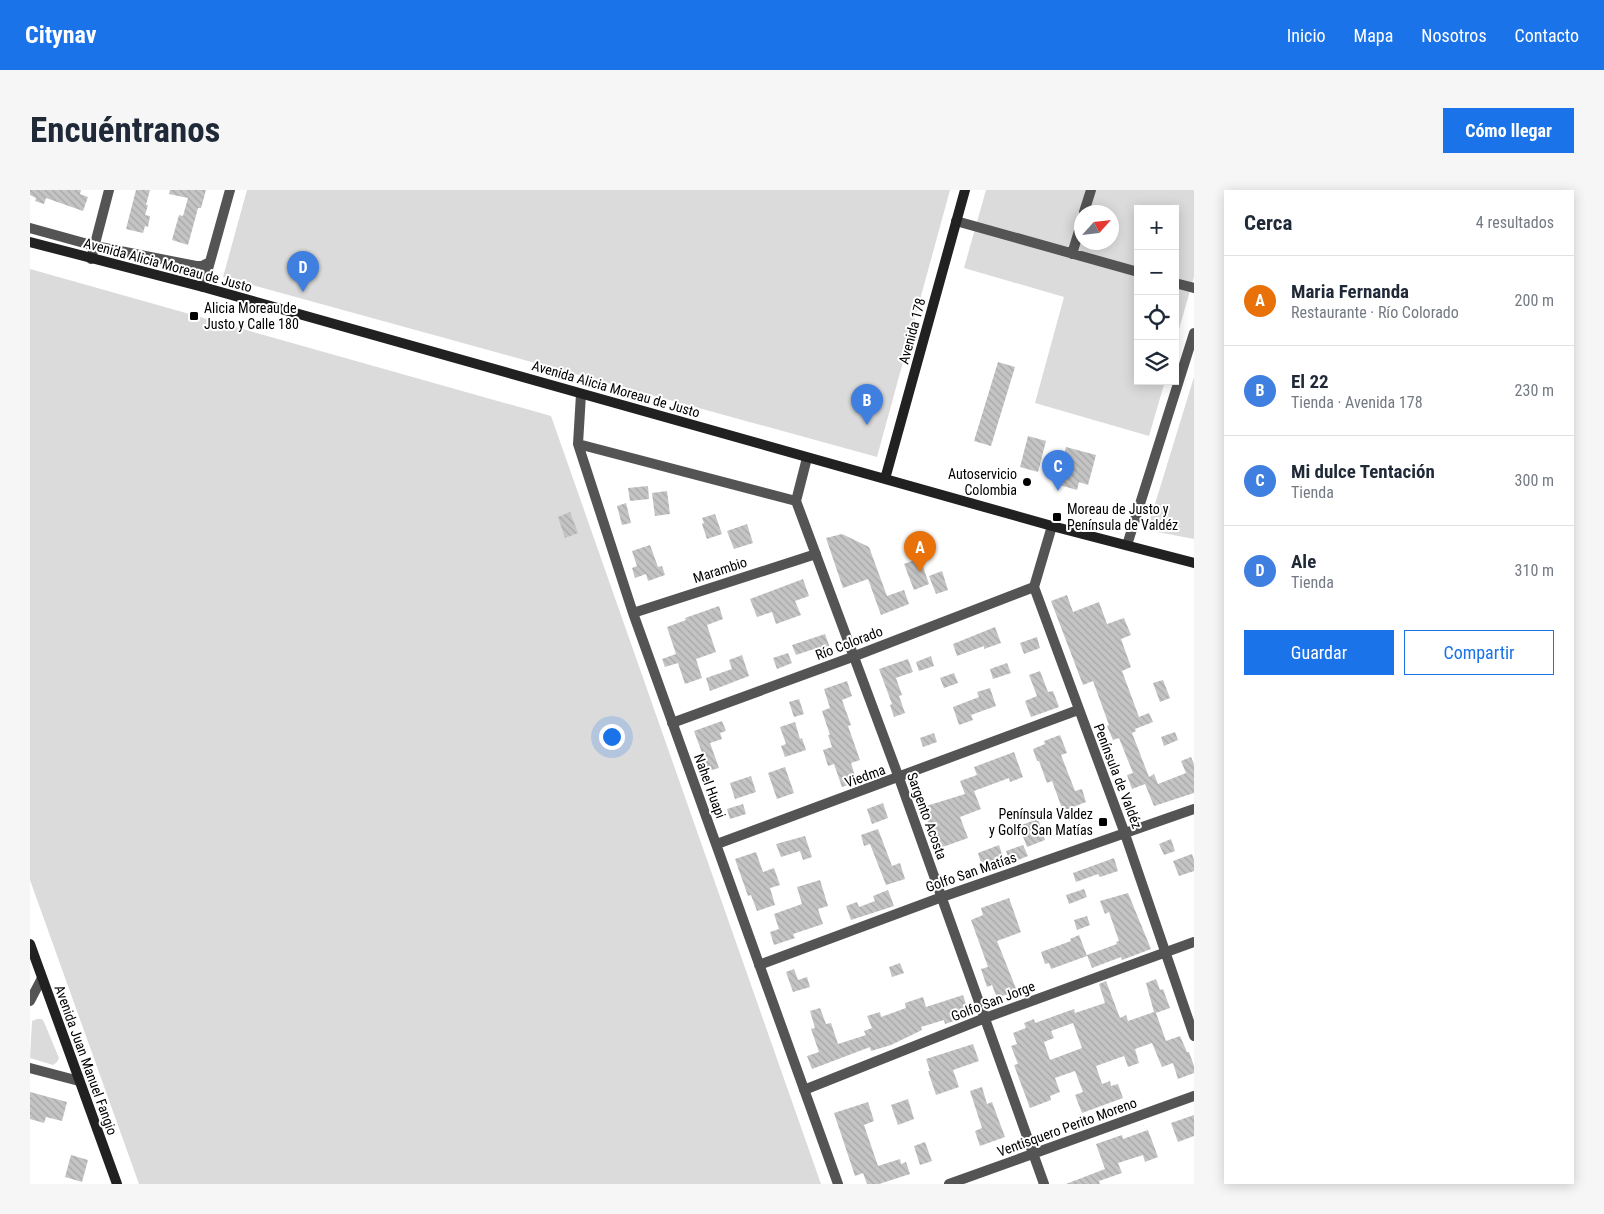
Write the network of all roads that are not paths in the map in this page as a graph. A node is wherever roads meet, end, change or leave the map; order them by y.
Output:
1 (110, 190) edge
2 (230, 190) edge
3 (965, 190) edge
4 (1091, 190) edge
5 (1086, 205) edge
6 (956, 221) junction
7 (30, 228) edge
8 (30, 242) edge
9 (95, 246) junction
10 (1074, 247) edge
11 (1072, 254) junction
12 (91, 259) junction
13 (210, 262) junction
14 (1134, 271) edge
15 (1179, 284) edge
16 (203, 288) junction
17 (1194, 288) edge
18 (1194, 333) edge
19 (580, 394) junction
20 (578, 444) junction
21 (807, 458) junction
22 (885, 480) junction
23 (796, 501) junction
24 (1052, 526) junction
25 (1127, 545) junction
26 (816, 554) junction
27 (1194, 563) edge
28 (1034, 587) junction
29 (633, 613) junction
30 (855, 656) junction
31 (1078, 710) junction
32 (672, 723) junction
33 (899, 778) junction
34 (1194, 809) edge
35 (1125, 834) junction
36 (717, 844) junction
37 (942, 897) junction
38 (1194, 942) edge
39 (30, 944) edge
40 (1166, 953) junction
41 (759, 965) junction
42 (42, 978) junction
43 (30, 1001) edge
44 (985, 1018) junction
45 (1194, 1036) edge
46 (30, 1068) edge
47 (79, 1081) junction
48 (804, 1090) junction
49 (1194, 1096) edge
50 (1033, 1154) junction
51 (114, 1181) edge
52 (838, 1184) edge
53 (949, 1184) edge
54 (1044, 1184) edge

1 - 9 street
2 - 13 street
3 - 6 main road, Avenida 178
4 - 5 street
6 - 11 street
6 - 22 main road, Avenida 178
7 - 9 street
8 - 12 main road, Avenida Alicia Moreau de Justo
9 - 12 street
9 - 13 street
10 - 11 street
11 - 14 street
12 - 16 main road, Avenida Alicia Moreau de Justo
13 - 16 street
15 - 17 street
16 - 19 main road, Avenida Alicia Moreau de Justo
18 - 25 street
19 - 20 street, Nahel Huapi
19 - 21 main road, Avenida Alicia Moreau de Justo
20 - 23 street
20 - 29 street, Nahel Huapi
21 - 22 main road, Avenida Alicia Moreau de Justo
21 - 23 street
22 - 24 main road, Avenida Alicia Moreau de Justo
23 - 26 street, Sargento Acosta
24 - 25 main road, Avenida Alicia Moreau de Justo
24 - 28 street
25 - 27 main road, Avenida Alicia Moreau de Justo
26 - 29 street, Marambio
26 - 30 street, Sargento Acosta
28 - 30 street, Río Colorado
28 - 31 street, Península de Valdéz
29 - 32 street, Nahel Huapi
30 - 32 street, Río Colorado
30 - 33 street, Sargento Acosta
31 - 33 street, Viedma
31 - 35 street, Península de Valdéz
32 - 36 street, Nahel Huapi
33 - 36 street, Viedma
33 - 37 street, Sargento Acosta
34 - 35 street, Golfo San Matías
35 - 37 street, Golfo San Matías
35 - 40 street, Península de Valdéz
36 - 41 street, Nahel Huapi
37 - 41 street, Golfo San Matías
37 - 44 street, Sargento Acosta
38 - 40 street, Golfo San Jorge
39 - 42 main road, Avenida Juan Manuel Fangio
40 - 44 street, Golfo San Jorge
40 - 45 street, Península de Valdéz
41 - 48 street, Nahel Huapi
42 - 43 street
42 - 47 main road, Avenida Juan Manuel Fangio
44 - 48 street, Golfo San Jorge
44 - 50 street, Sargento Acosta
46 - 47 street
47 - 51 main road, Avenida Juan Manuel Fangio
48 - 52 street, Nahel Huapi
49 - 50 street, Ventisquero Perito Moreno
50 - 53 street, Ventisquero Perito Moreno
50 - 54 street, Sargento Acosta

